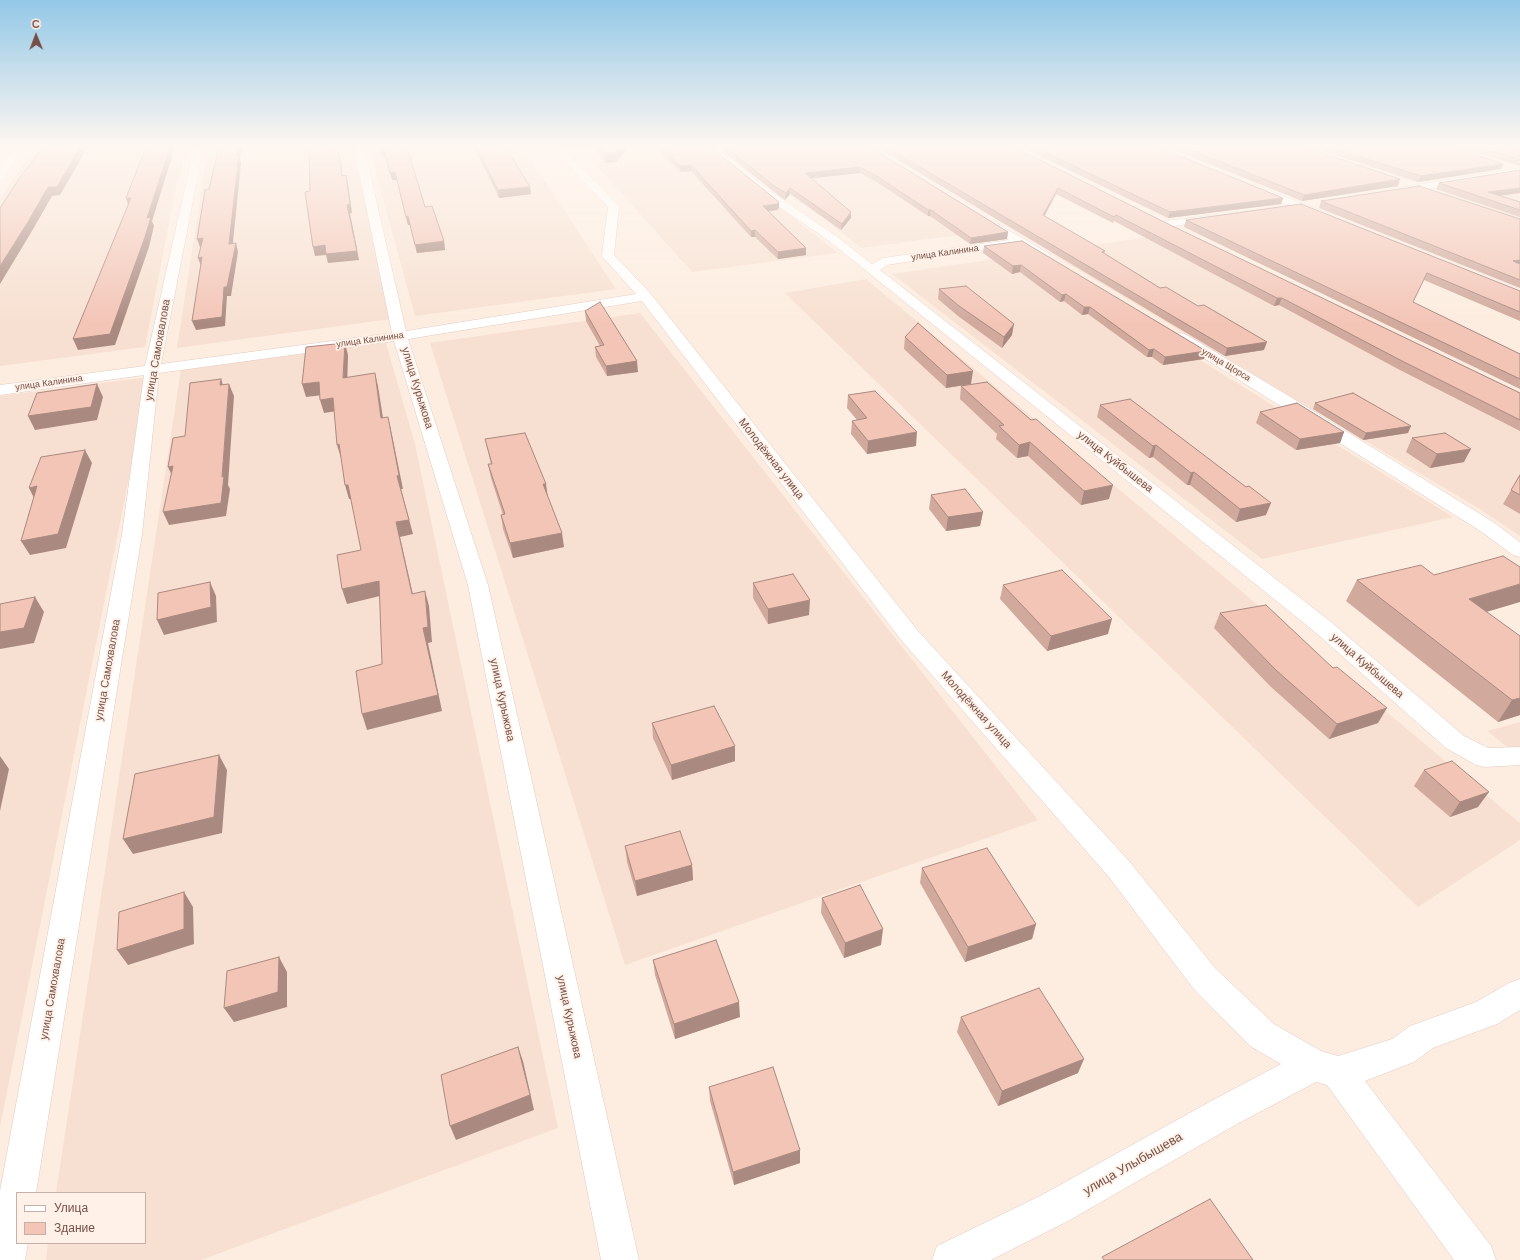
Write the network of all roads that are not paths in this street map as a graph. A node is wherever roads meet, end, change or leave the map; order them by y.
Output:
1 (186, 206) edge
2 (372, 206) edge
3 (614, 206) edge
4 (786, 206) edge
5 (1301, 206) joint
6 (1278, 209) edge
7 (974, 213) edge
8 (1226, 216) edge
9 (1337, 221) edge
10 (1187, 235) edge
11 (1021, 242) junction
12 (1055, 262) edge
13 (872, 270) junction
14 (644, 296) junction
15 (1170, 331) edge
16 (400, 336) junction
17 (152, 369) junction
18 (0, 390) edge
19 (1520, 551) edge
20 (1520, 756) edge
21 (1520, 993) edge
22 (1326, 1068) junction
23 (18, 1192) edge
24 (16, 1205) edge
25 (6, 1260) edge
26 (620, 1260) edge
27 (951, 1260) edge
28 (1477, 1260) edge

1 - 17 street, улица Самохвалова
2 - 16 street, улица Курыжова
3 - 14 street, Молодёжная улица
4 - 13 street, улица Куйбышева
5 - 6 street
5 - 9 street
7 - 11 street
8 - 10 street
11 - 12 street
11 - 13 street, улица Калинина
13 - 20 street, улица Куйбышева
14 - 16 street, улица Калинина
14 - 22 street, Молодёжная улица
15 - 19 street, улица Щорса
16 - 17 street, улица Калинина
16 - 26 street, улица Курыжова
17 - 18 street, улица Калинина
17 - 23 street, улица Самохвалова
21 - 22 street
22 - 27 street, улица Улыбышева
22 - 28 street
24 - 25 street

